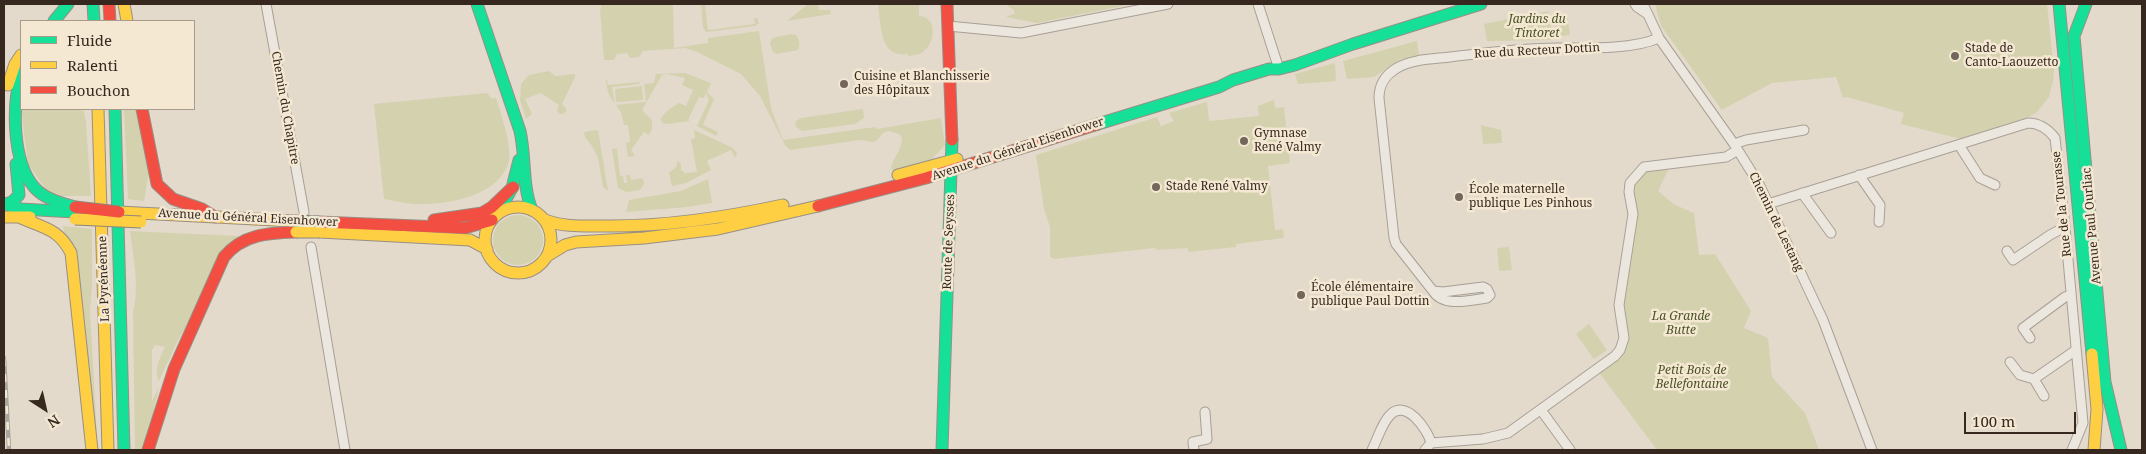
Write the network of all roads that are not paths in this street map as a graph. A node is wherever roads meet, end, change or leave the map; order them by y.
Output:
1 (68, 4) edge
2 (93, 4) edge
3 (109, 4) edge
4 (124, 4) edge
5 (266, 4) edge
6 (477, 4) edge
7 (947, 4) edge
8 (1168, 4) edge
9 (1258, 4) edge
10 (1457, 4) edge
11 (1480, 4) edge
12 (1636, 4) edge
13 (2058, 4) edge
14 (2086, 4) edge
15 (1645, 7) edge
16 (55, 20) edge
17 (94, 20) edge
18 (110, 20) edge
19 (127, 20) edge
20 (948, 26) junction
21 (1658, 38) junction
22 (20, 57) edge
23 (1277, 65) junction
24 (20, 77) edge
25 (90, 110) edge
26 (98, 110) edge
27 (114, 110) edge
28 (142, 110) edge
29 (99, 124) junction
30 (1804, 130) dead end
31 (520, 136) junction
32 (1959, 145) junction
33 (1736, 147) junction
34 (953, 165) junction
35 (1858, 175) junction
36 (1995, 185) dead end
37 (513, 187) junction
38 (1802, 193) junction
39 (4, 204) edge
40 (1768, 204) junction
41 (532, 210) junction
42 (304, 212) dead end
43 (75, 213) junction
44 (6, 217) edge
45 (141, 217) junction
46 (215, 217) junction
47 (495, 217) junction
48 (21, 218) junction
49 (545, 220) junction
50 (1879, 222) dead end
51 (396, 225) junction
52 (296, 226) junction
53 (319, 227) junction
54 (2065, 228) junction
55 (1831, 233) dead end
56 (310, 246) dead end
57 (486, 249) junction
58 (2007, 252) dead end
59 (547, 256) junction
60 (1433, 291) junction
61 (2071, 295) junction
62 (2030, 338) dead end
63 (2076, 350) junction
64 (2010, 362) dead end
65 (2034, 379) junction
66 (2044, 396) dead end
67 (1541, 410) junction
68 (1205, 412) dead end
69 (1428, 447) edge
70 (92, 450) edge
71 (108, 450) edge
72 (124, 450) edge
73 (148, 450) edge
74 (345, 450) edge
75 (942, 450) edge
76 (1194, 450) edge
77 (1372, 450) edge
78 (1570, 450) edge
79 (1872, 450) edge
80 (2072, 450) edge
81 (2094, 450) edge
82 (2121, 450) edge

1 - 16 main road
2 - 17 main road
3 - 18 main road
4 - 19 main road
5 - 42 street, Chemin du Chapitre
6 - 31 main road
7 - 20 main road, Route de Seysses
8 - 20 street
9 - 23 street
10 - 23 main road, Avenue du Général Eisenhower
11 - 23 main road, Avenue du Général Eisenhower
12 - 15 street, Chemin de Lestang
13 - 81 main road, Avenue Paul Ourliac
14 - 82 main road, Avenue Paul Ourliac
15 - 21 street, Chemin de Lestang
20 - 34 main road, Route de Seysses
21 - 33 street, Chemin de Lestang
21 - 60 street, Rue du Recteur Dottin
22 - 39 main road
23 - 34 main road, Avenue du Général Eisenhower
24 - 43 main road
25 - 29 main road
26 - 29 main road, La Pyrénéenne
27 - 72 main road, La Pyrénéenne
28 - 46 main road
29 - 71 main road, La Pyrénéenne
30 - 33 street
31 - 37 main road
31 - 41 main road
32 - 35 street, Rue de la Tourasse
32 - 36 street
32 - 54 street, Rue de la Tourasse
33 - 40 street, Chemin de Lestang
33 - 67 street
34 - 49 main road, Avenue du Général Eisenhower
34 - 59 main road, Avenue du Général Eisenhower
34 - 75 main road, Route de Seysses
35 - 38 street, Rue de la Tourasse
35 - 50 street
37 - 47 main road
37 - 51 main road
38 - 40 street, Rue de la Tourasse
38 - 55 street
39 - 43 main road, Avenue du Général Eisenhower
40 - 79 street, Chemin de Lestang
41 - 47 main road
41 - 49 main road
43 - 45 main road, Avenue du Général Eisenhower, bridge
43 - 45 main road, Avenue du Général Eisenhower, bridge
43 - 48 main road, Avenue du Général Eisenhower
44 - 48 main road, Avenue du Général Eisenhower
45 - 46 main road, Avenue du Général Eisenhower
45 - 52 main road, Avenue du Général Eisenhower
46 - 52 main road, Avenue du Général Eisenhower
47 - 51 main road, Avenue du Général Eisenhower
47 - 57 main road
48 - 70 main road
49 - 59 main road
51 - 53 main road, Avenue du Général Eisenhower
52 - 53 main road, Avenue du Général Eisenhower, bridge
52 - 73 main road
53 - 57 main road, Avenue du Général Eisenhower
54 - 58 street
54 - 61 street, Rue de la Tourasse
56 - 74 street
57 - 59 main road
60 - 60 street
61 - 62 street
61 - 63 street, Rue de la Tourasse
63 - 65 street
63 - 80 street, Rue de la Tourasse
64 - 65 street
65 - 66 street
67 - 69 street
67 - 78 street
68 - 76 street
69 - 77 street

